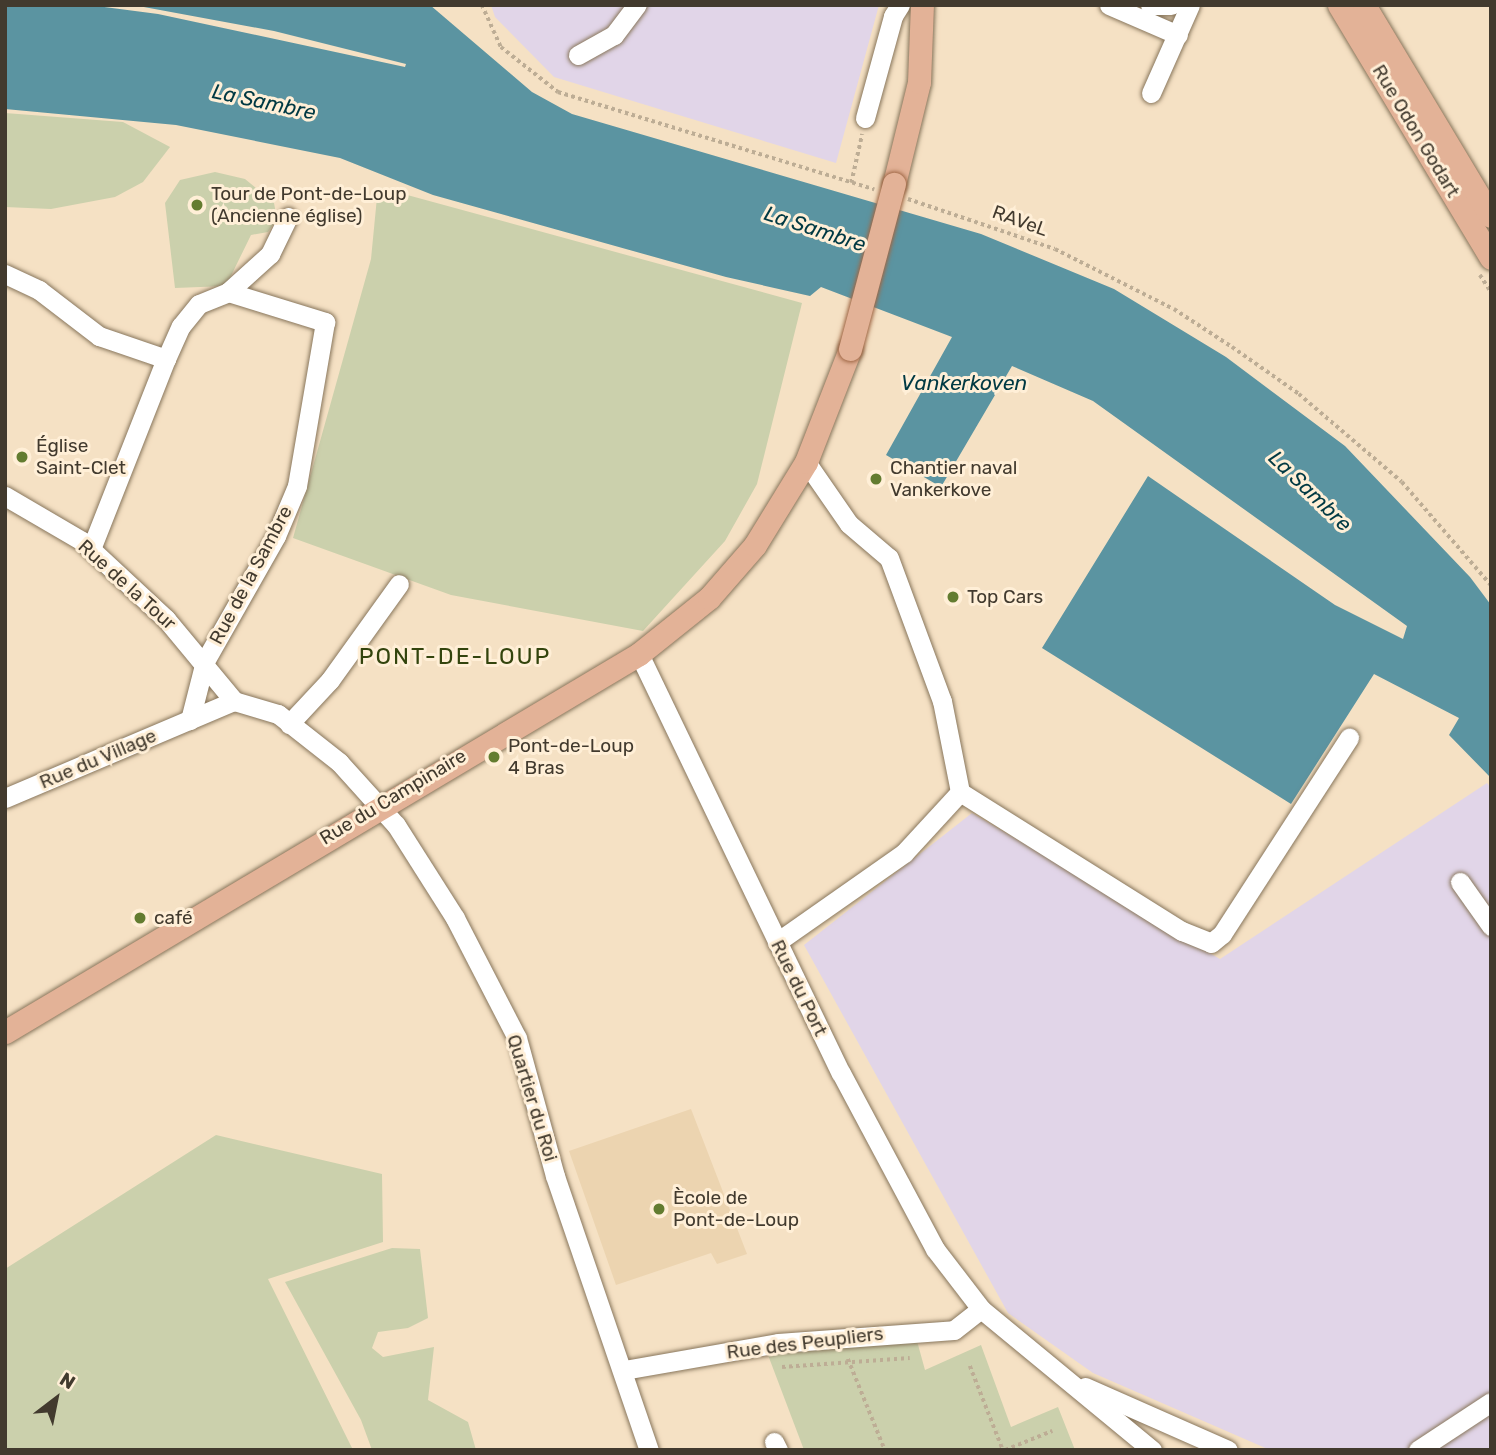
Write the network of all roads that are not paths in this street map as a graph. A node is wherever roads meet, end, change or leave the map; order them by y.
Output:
1 (636, 5) edge
2 (900, 5) edge
3 (922, 5) edge
4 (1109, 5) edge
5 (1150, 5) edge
6 (1171, 5) edge
7 (1190, 5) edge
8 (1339, 5) edge
9 (1364, 5) edge
10 (1178, 35) junction
11 (578, 55) dead end
12 (1151, 93) dead end
13 (865, 118) road end
14 (1491, 216) edge
15 (288, 217) dead end
16 (1491, 258) edge
17 (5, 274) edge
18 (228, 292) junction
19 (166, 359) junction
20 (806, 462) junction
21 (5, 496) edge
22 (91, 549) junction
23 (399, 584) dead end
24 (639, 654) junction
25 (205, 661) junction
26 (234, 701) junction
27 (190, 720) junction
28 (289, 724) junction
29 (1349, 738) dead end
30 (960, 792) junction
31 (5, 798) edge
32 (379, 806) junction
33 (1460, 882) dead end
34 (1491, 926) edge
35 (777, 942) junction
36 (5, 1032) edge
37 (981, 1309) junction
38 (624, 1370) junction
39 (1062, 1377) junction
40 (1491, 1402) edge
41 (649, 1450) edge
42 (1152, 1450) edge
43 (1228, 1450) edge
44 (1418, 1450) edge

1 - 11 street
2 - 13 street
3 - 20 main road, Rue du Campinaire, bridge
4 - 10 street
5 - 6 street
7 - 10 street
8 - 16 main road, Rue Odon Godart
9 - 14 main road, Rue Odon Godart
10 - 12 street
15 - 18 street
17 - 19 street
18 - 19 street
18 - 25 street, Rue de la Sambre
19 - 22 street
20 - 24 main road, Rue du Campinaire
20 - 30 street
21 - 22 street, Rue de la Tour
22 - 25 street, Rue de la Tour
23 - 28 street
24 - 32 main road, Rue du Campinaire
24 - 35 street, Rue du Port
25 - 26 street, Rue de la Tour
25 - 27 street, Rue de la Sambre
26 - 27 street, Rue du Village
26 - 28 street, Quartier du Roi
27 - 31 street, Rue du Village
28 - 32 street, Quartier du Roi
29 - 30 street
30 - 35 street
32 - 36 main road, Rue du Campinaire
32 - 38 street, Quartier du Roi
33 - 34 street
35 - 37 street, Rue du Port
37 - 38 street, Rue des Peupliers
37 - 39 street, Rue du Port
38 - 41 street, Quartier du Roi
39 - 42 street, Rue du Port
39 - 43 street
40 - 44 street

